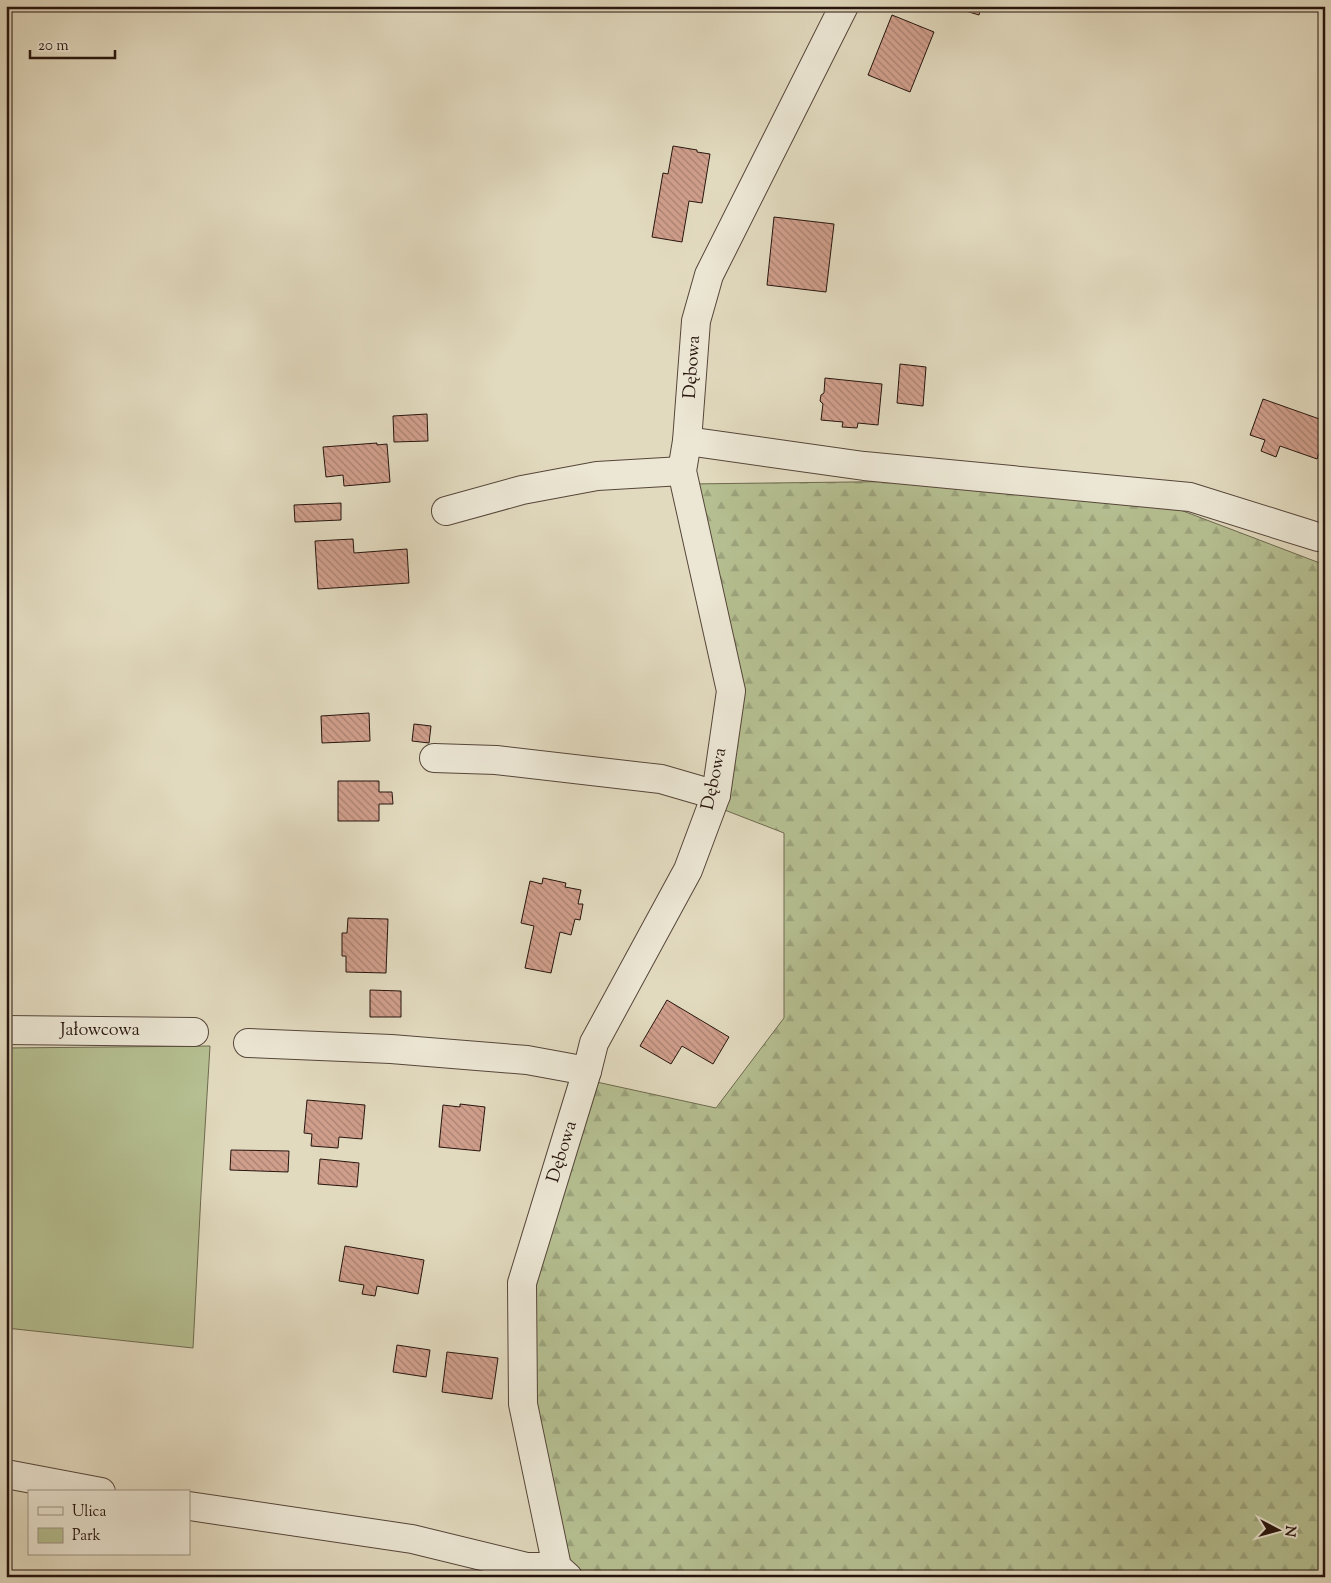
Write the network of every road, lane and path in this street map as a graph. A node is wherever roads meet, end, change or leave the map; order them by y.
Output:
1 (844, 6) edge
2 (687, 441) junction
3 (682, 471) junction
4 (446, 511) dead end
5 (1318, 537) dead end
6 (434, 758) dead end
7 (716, 795) junction
8 (6, 1030) edge
9 (194, 1032) dead end
10 (248, 1044) dead end
11 (587, 1071) junction
12 (6, 1474) edge
13 (90, 1490) edge
14 (190, 1506) edge
15 (563, 1572) edge

1 - 2 street, Dębowa
2 - 3 street, Dębowa
2 - 5 street
3 - 4 street
3 - 7 street, Dębowa
6 - 7 street
7 - 11 street, Dębowa
8 - 9 street, Jałowcowa
10 - 11 street
11 - 15 street, Dębowa
12 - 13 street
14 - 15 street

